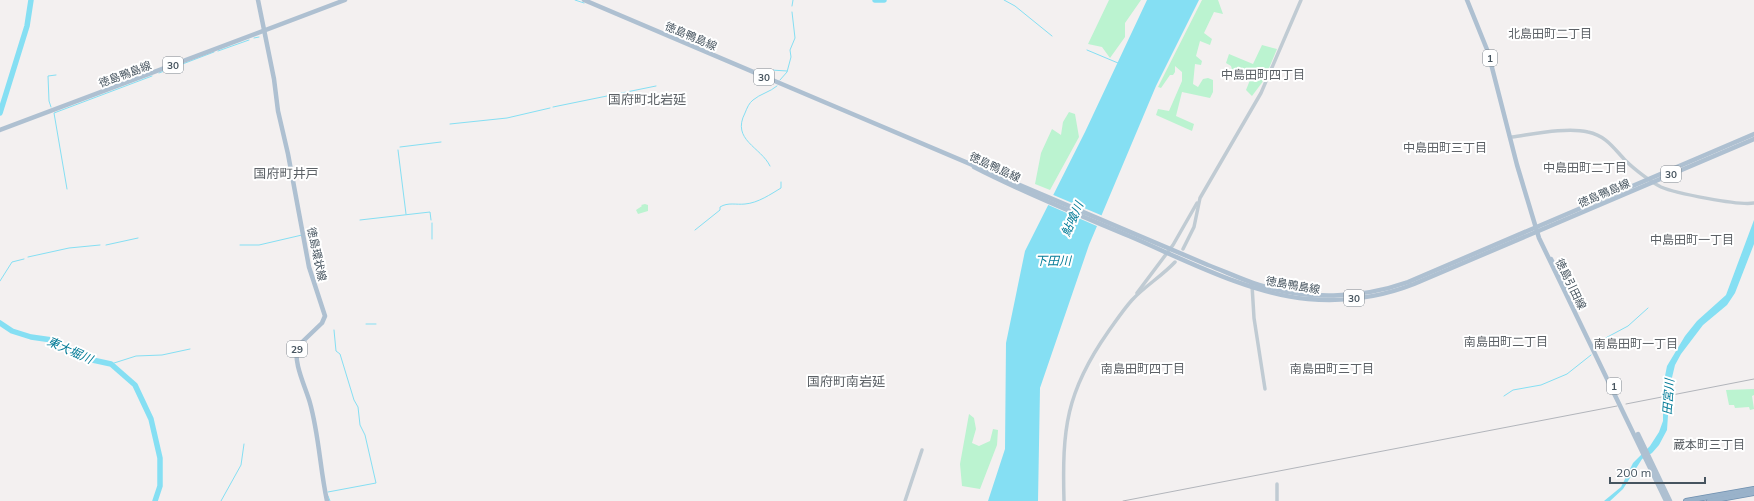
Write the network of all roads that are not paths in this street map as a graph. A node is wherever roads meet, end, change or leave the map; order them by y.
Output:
1 (258, 0) edge
2 (345, 0) edge
3 (584, 0) edge
4 (1301, 0) edge
5 (1467, 0) edge
6 (263, 31) junction
7 (1506, 118) junction
8 (0, 130) edge
9 (1754, 134) edge
10 (1512, 137) junction
11 (1754, 139) edge
12 (1652, 180) junction
13 (1200, 198) junction
14 (1754, 203) edge
15 (1537, 229) junction
16 (1183, 249) dead end
17 (1168, 251) junction
18 (1174, 262) dead end
19 (1252, 285) junction
20 (1132, 300) junction
21 (1265, 389) dead end
22 (922, 450) dead end
23 (1643, 450) junction
24 (1648, 460) junction
25 (1277, 484) dead end
26 (1754, 489) edge
27 (1754, 493) edge
28 (327, 501) edge
29 (904, 501) edge
30 (1064, 501) edge
31 (1277, 501) edge
32 (1666, 501) edge
33 (1670, 501) edge
34 (1686, 501) edge
35 (1709, 501) edge

1 - 6 main road, 徳島環状線 / 29
2 - 6 main road, 徳島鴨島線 / 30
3 - 17 main road, 徳島鴨島線 / 30
4 - 13 street
5 - 7 main road, 徳島引田線 / 1
6 - 8 main road, 徳島鴨島線 / 30
6 - 28 main road, 徳島環状線 / 29
7 - 10 main road, 徳島引田線 / 1
7 - 15 main road, 徳島引田線 / 1
9 - 12 main road, 徳島鴨島線 / 30
10 - 12 street
10 - 15 main road, 徳島引田線 / 1
11 - 12 main road, 徳島鴨島線 / 30
12 - 14 street
12 - 15 main road, 徳島鴨島線 / 30
13 - 16 street
13 - 17 street
15 - 19 main road, 徳島鴨島線 / 30
15 - 23 main road, 徳島引田線 / 1
15 - 23 main road, 徳島引田線 / 1
17 - 19 main road, 徳島鴨島線 / 30
17 - 20 street
18 - 20 street
19 - 21 street
20 - 30 street
22 - 29 street
23 - 24 main road, 1
24 - 32 main road, 1
24 - 33 main road, 1
25 - 31 street
26 - 34 highway
27 - 35 highway

